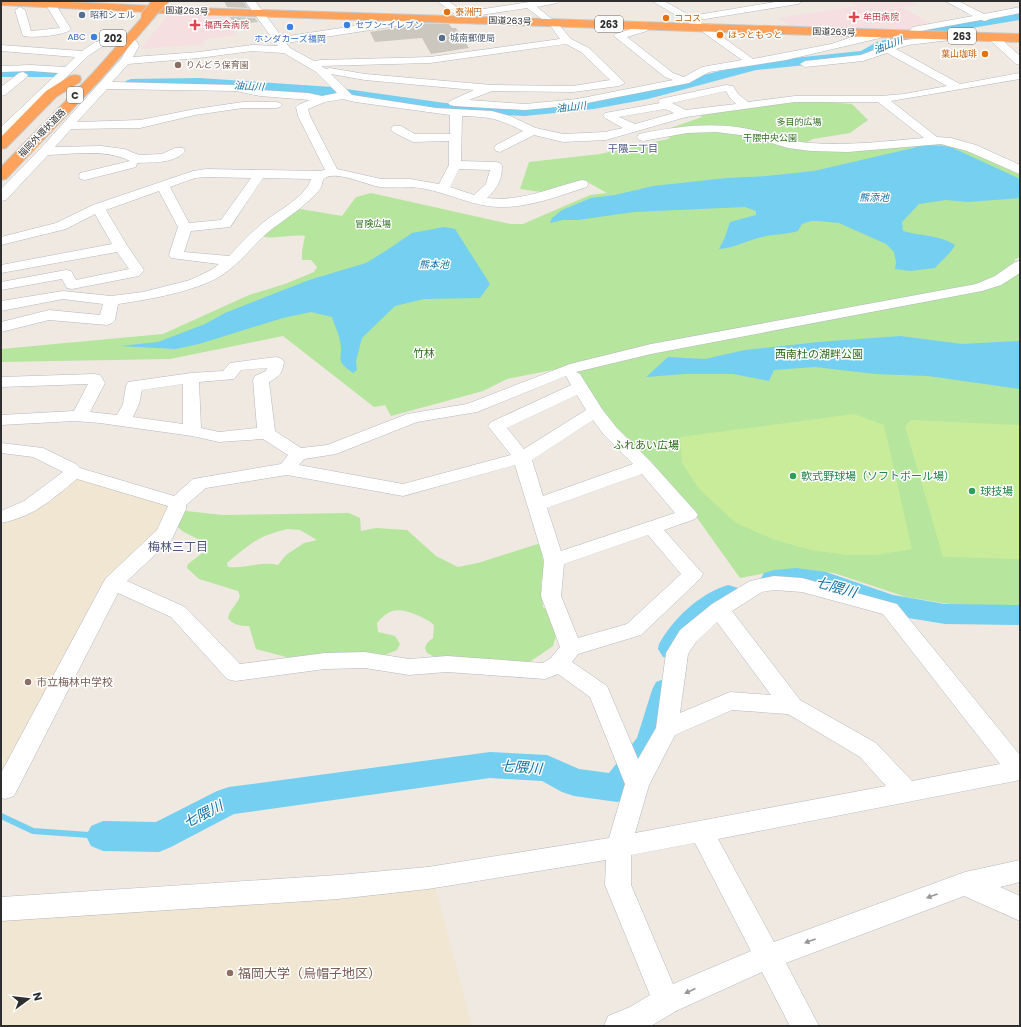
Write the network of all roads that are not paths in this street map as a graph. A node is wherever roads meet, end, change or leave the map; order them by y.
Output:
1 (250, 1) edge
2 (442, 1) edge
3 (554, 1) edge
4 (657, 1) edge
5 (798, 1) edge
6 (950, 1) edge
7 (1, 2) edge
8 (52, 3) edge
9 (526, 3) edge
10 (776, 3) edge
11 (144, 4) edge
12 (160, 4) edge
13 (997, 4) dead end
14 (20, 10) dead end
15 (1017, 11) edge
16 (260, 13) junction
17 (462, 17) junction
18 (407, 18) junction
19 (985, 18) junction
20 (129, 20) dead end
21 (552, 22) junction
22 (699, 24) junction
23 (644, 25) junction
24 (119, 31) dead end
25 (877, 33) junction
26 (916, 35) junction
27 (946, 36) junction
28 (993, 37) junction
29 (270, 38) junction
30 (1020, 38) edge
31 (110, 42) junction
32 (129, 42) junction
33 (567, 42) junction
34 (1, 48) edge
35 (888, 49) junction
36 (286, 50) junction
37 (84, 54) junction
38 (153, 59) junction
39 (125, 61) junction
40 (752, 62) junction
41 (1020, 62) edge
42 (768, 64) junction
43 (316, 67) junction
44 (1, 69) edge
45 (23, 75) junction
46 (1, 76) edge
47 (68, 76) junction
48 (1020, 76) edge
49 (99, 81) junction
50 (685, 81) junction
51 (603, 85) junction
52 (186, 86) junction
53 (492, 88) junction
54 (958, 88) junction
55 (2, 91) edge
56 (320, 91) junction
57 (342, 91) junction
58 (632, 92) junction
59 (881, 99) junction
60 (668, 105) junction
61 (746, 106) junction
62 (455, 107) junction
63 (302, 108) junction
64 (494, 110) junction
65 (195, 112) junction
66 (35, 114) junction
67 (685, 114) junction
68 (140, 124) junction
69 (86, 125) junction
70 (67, 126) junction
71 (633, 128) junction
72 (397, 129) dead end
73 (3, 130) edge
74 (532, 131) junction
75 (456, 137) junction
76 (563, 138) junction
77 (934, 140) junction
78 (1, 145) edge
79 (500, 148) dead end
80 (45, 151) junction
81 (76, 151) junction
82 (178, 152) dead end
83 (124, 153) junction
84 (1, 154) edge
85 (1, 157) edge
86 (135, 161) junction
87 (455, 165) junction
88 (1020, 170) edge
89 (326, 173) junction
90 (1, 175) edge
91 (259, 175) junction
92 (85, 176) dead end
93 (582, 184) dead end
94 (163, 186) junction
95 (1, 188) edge
96 (442, 190) junction
97 (146, 192) junction
98 (1, 197) edge
99 (477, 199) junction
100 (98, 208) junction
101 (185, 227) junction
102 (1, 241) edge
103 (121, 247) junction
104 (232, 262) junction
105 (1019, 267) edge
106 (1, 269) edge
107 (1, 286) edge
108 (111, 301) junction
109 (1, 306) edge
110 (1, 327) edge
111 (570, 369) junction
112 (192, 378) junction
113 (1, 382) edge
114 (580, 387) junction
115 (595, 411) junction
116 (79, 417) junction
117 (1, 420) edge
118 (122, 421) junction
119 (192, 431) junction
120 (266, 433) junction
121 (1, 448) edge
122 (298, 454) junction
123 (522, 458) junction
124 (645, 466) junction
125 (287, 469) junction
126 (74, 472) junction
127 (177, 503) junction
128 (537, 505) junction
129 (1, 517) edge
130 (651, 527) junction
131 (554, 560) junction
132 (113, 583) junction
133 (719, 609) junction
134 (565, 656) junction
135 (792, 706) junction
136 (667, 729) junction
137 (1019, 770) edge
138 (637, 784) junction
139 (1, 788) edge
140 (907, 792) junction
141 (701, 831) junction
142 (619, 847) junction
143 (1020, 871) edge
144 (966, 884) junction
145 (1, 909) edge
146 (1020, 909) edge
147 (767, 957) junction
148 (666, 1001) junction
149 (618, 1026) edge
150 (805, 1026) edge

1 - 16 street
2 - 17 street
3 - 9 street
4 - 22 street
5 - 10 street
6 - 19 street
7 - 8 highway, 国道263号 / 263
8 - 11 highway, 国道263号 / 263
8 - 14 street
9 - 17 street
9 - 21 street
10 - 22 street
11 - 12 highway, 国道263号 / 263
11 - 20 highway, 202
11 - 85 highway, C
12 - 16 highway, 国道263号 / 263
12 - 32 highway, 福岡外環状道路 / 202
12 - 90 highway, C, bridge
13 - 15 street
15 - 19 street
16 - 18 highway, 国道263号 / 263
16 - 29 street
17 - 18 highway, 国道263号 / 263
17 - 21 highway, 国道263号 / 263
18 - 29 street
19 - 26 street
21 - 23 highway, 国道263号 / 263
21 - 33 street
22 - 23 highway, 国道263号 / 263
22 - 25 highway, 国道263号 / 263
22 - 40 street
23 - 50 street
24 - 31 highway, 福岡外環状道路 / 202
25 - 26 highway, 国道263号 / 263
25 - 42 street
26 - 27 highway, 国道263号 / 263
27 - 28 highway, 国道263号 / 263
27 - 35 street
28 - 30 highway, 国道263号 / 263
28 - 41 street
29 - 36 street
29 - 38 street
31 - 37 street
31 - 47 highway, 福岡外環状道路 / 202
32 - 39 street
32 - 49 highway, 福岡外環状道路 / 202
33 - 43 street
33 - 51 street
34 - 37 street
35 - 42 street
35 - 54 street
36 - 38 street
36 - 43 street
37 - 47 street
38 - 39 street
39 - 49 street
40 - 42 street
40 - 50 street
43 - 53 street
43 - 57 street
44 - 47 street
45 - 46 street
45 - 47 street
45 - 55 street
47 - 66 highway, 福岡外環状道路 / 202
47 - 73 street
48 - 54 street
49 - 52 street
49 - 56 street
49 - 70 street
49 - 90 highway, 福岡外環状道路 / 202
49 - 95 highway
50 - 58 street
51 - 53 street
51 - 58 street
52 - 56 street
52 - 65 street
53 - 62 street
54 - 59 street
56 - 57 street
56 - 63 street
57 - 62 street
58 - 64 street
59 - 61 street
59 - 77 street
60 - 61 street
60 - 67 street
60 - 71 street
61 - 67 street
62 - 64 street
62 - 75 street
63 - 65 street
63 - 89 street
64 - 74 street
65 - 68 street
66 - 78 highway
66 - 84 highway, 福岡外環状道路 / 202
67 - 71 street
68 - 69 street
68 - 83 street
69 - 70 street
69 - 81 street
70 - 80 street
71 - 76 street
72 - 75 street
74 - 76 street
74 - 79 street
75 - 87 street
76 - 77 street
77 - 88 street
80 - 81 street
80 - 98 street
81 - 83 street
82 - 86 street
83 - 86 street
86 - 92 street
86 - 97 street
87 - 96 street
87 - 99 street
89 - 91 street
89 - 96 street
89 - 104 street
91 - 94 street
91 - 101 street
93 - 99 street
94 - 97 street
94 - 101 street
96 - 99 street
97 - 100 street
100 - 102 street
100 - 103 street
101 - 104 street
103 - 106 street
103 - 107 street
104 - 108 street
105 - 111 street
108 - 109 street
108 - 110 street
111 - 114 street
111 - 122 street
112 - 118 street
112 - 119 street
112 - 120 street
113 - 116 street
114 - 115 street
114 - 123 street
115 - 123 street
115 - 124 street
116 - 117 street
116 - 118 street
118 - 119 street
119 - 120 street
120 - 122 street
121 - 126 street
122 - 125 street
123 - 125 street
123 - 128 street
124 - 128 street
124 - 130 street
125 - 127 street
126 - 127 street
126 - 129 street
127 - 132 street
128 - 131 street
130 - 131 street
130 - 134 street
131 - 134 street
132 - 134 street
132 - 139 street
133 - 135 street
133 - 136 street
133 - 137 street
134 - 138 street
135 - 136 street
135 - 140 street
136 - 138 street
137 - 140 street
138 - 142 street
140 - 141 street
141 - 142 street
141 - 147 street
142 - 145 street
142 - 148 street
143 - 144 street
144 - 146 street
144 -> 147 street
147 -> 148 street
147 - 150 street
148 - 149 street

